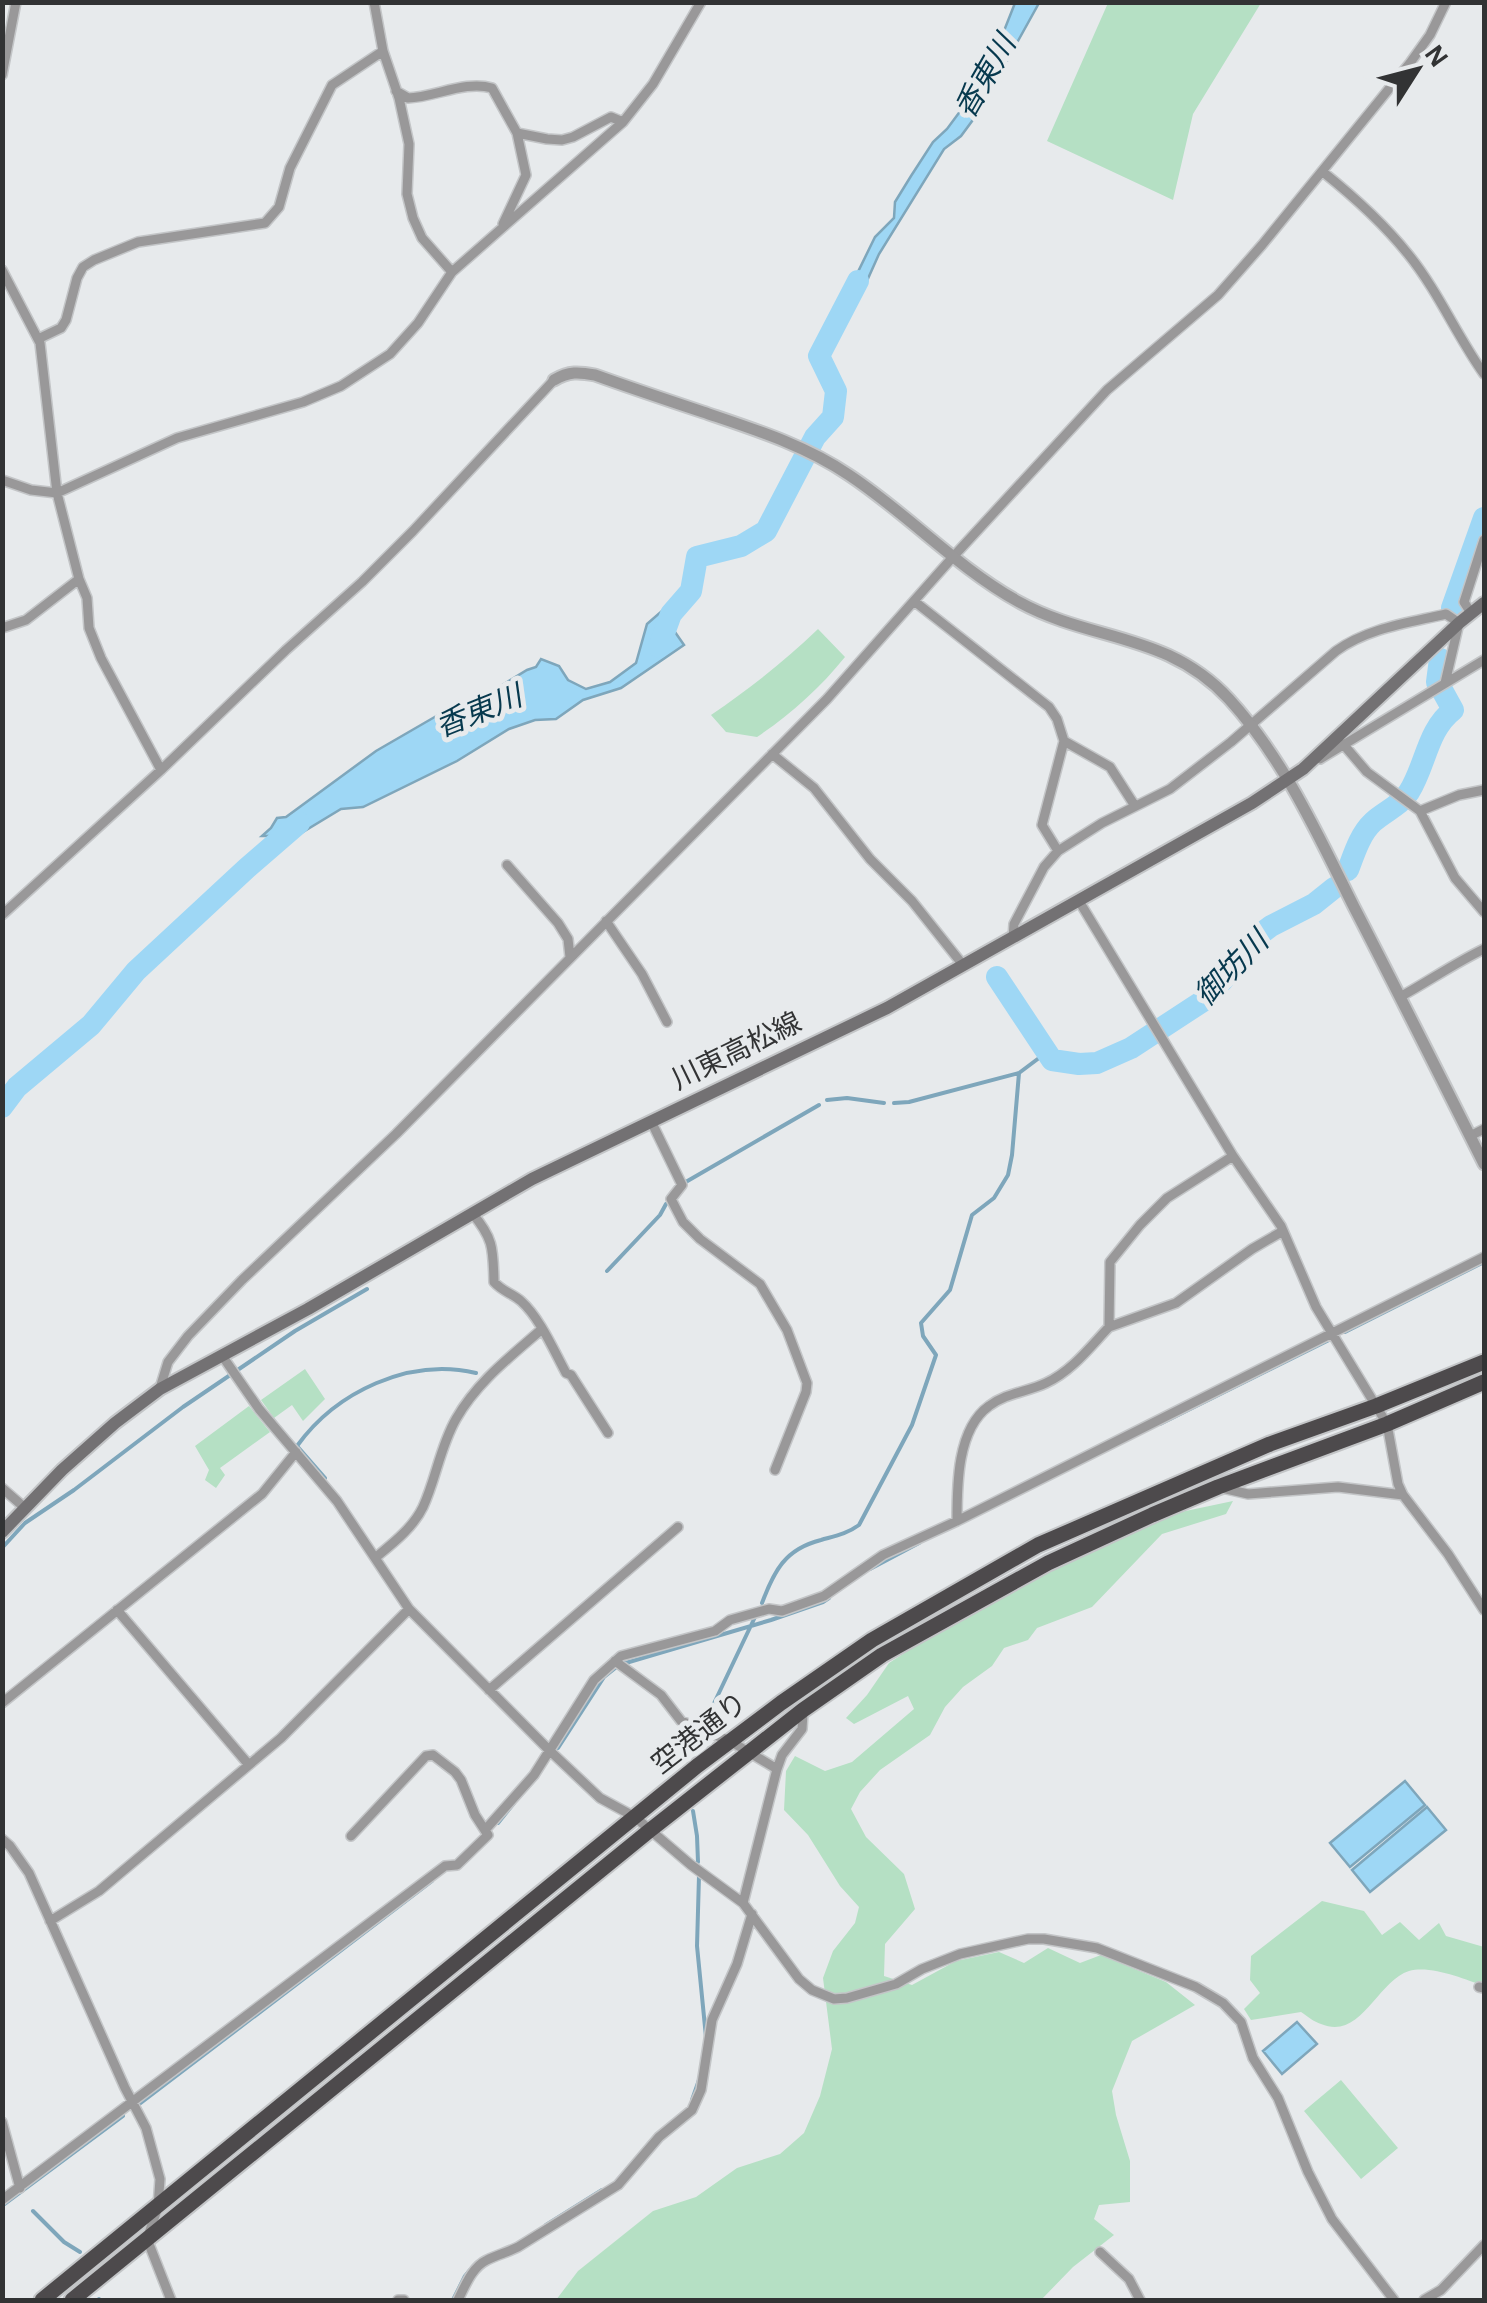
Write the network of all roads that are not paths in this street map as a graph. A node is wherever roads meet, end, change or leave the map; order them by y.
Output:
1 (16, 2) edge
2 (374, 2) edge
3 (701, 2) edge
4 (1446, 2) edge
5 (382, 51) junction
6 (2, 75) edge
7 (396, 90) junction
8 (623, 122) junction
9 (517, 133) junction
10 (1323, 172) junction
11 (500, 229) junction
12 (2, 270) edge
13 (452, 272) junction
14 (38, 340) junction
15 (1484, 374) edge
16 (554, 380) joint
17 (2, 480) edge
18 (56, 492) junction
19 (1484, 540) edge
20 (952, 558) junction
21 (79, 579) junction
22 (914, 601) junction
23 (1484, 602) edge
24 (1471, 613) junction
25 (1459, 623) junction
26 (2, 628) edge
27 (1484, 660) edge
28 (1445, 682) junction
29 (1250, 724) junction
30 (1064, 741) junction
31 (1343, 744) junction
32 (772, 754) junction
33 (1303, 769) junction
34 (161, 770) junction
35 (1287, 780) junction
36 (1484, 790) edge
37 (1135, 806) junction
38 (1420, 811) junction
39 (1058, 851) junction
40 (508, 866) dead end
41 (1079, 901) junction
42 (1484, 912) edge
43 (2, 915) edge
44 (606, 920) junction
45 (1012, 938) junction
46 (1484, 949) edge
47 (570, 957) junction
48 (964, 965) junction
49 (1400, 997) junction
50 (668, 1022) dead end
51 (651, 1120) junction
52 (1484, 1129) edge
53 (1470, 1136) junction
54 (1233, 1156) junction
55 (1484, 1164) edge
56 (472, 1212) junction
57 (1283, 1231) junction
58 (1484, 1257) edge
59 (1110, 1327) junction
60 (542, 1329) junction
61 (1331, 1332) junction
62 (223, 1357) junction
63 (1484, 1362) edge
64 (1484, 1382) edge
65 (160, 1390) junction
66 (1376, 1406) junction
67 (1387, 1424) junction
68 (608, 1433) dead end
69 (296, 1452) junction
70 (774, 1470) dead end
71 (1218, 1487) junction
72 (2, 1488) edge
73 (1403, 1495) junction
74 (25, 1508) junction
75 (957, 1521) junction
76 (678, 1527) dead end
77 (2, 1532) edge
78 (375, 1558) junction
79 (409, 1609) junction
80 (117, 1610) junction
81 (1484, 1610) edge
82 (615, 1661) junction
83 (489, 1690) junction
84 (2, 1703) edge
85 (803, 1710) junction
86 (730, 1742) junction
87 (548, 1750) junction
88 (749, 1752) junction
89 (249, 1765) junction
90 (777, 1768) junction
91 (635, 1817) junction
92 (485, 1830) junction
93 (649, 1831) junction
94 (351, 1836) dead end
95 (2, 1839) edge
96 (744, 1902) junction
97 (752, 1914) junction
98 (50, 1921) junction
99 (133, 2103) junction
100 (2, 2122) edge
101 (20, 2188) junction
102 (2, 2200) edge
103 (158, 2207) junction
104 (147, 2240) junction
105 (1484, 2245) edge
106 (1100, 2252) dead end
107 (1442, 2290) junction
108 (42, 2300) edge
109 (72, 2300) edge
110 (171, 2300) edge
111 (458, 2300) edge
112 (1140, 2300) edge
113 (1394, 2300) edge
114 (1424, 2300) edge
115 (1432, 2300) edge

1 - 6 street
2 - 5 street
3 - 8 street
4 - 10 street
5 - 7 street
5 - 14 street
7 - 9 street
7 - 13 street
8 - 9 street
8 - 11 street
9 - 11 street
10 - 15 street
10 - 20 street
11 - 13 street
12 - 14 street
13 - 18 street
14 - 18 street
16 - 20 street
16 - 34 street
17 - 18 street
18 - 21 street
19 - 24 street
20 - 22 street
20 - 29 street
21 - 26 street
21 - 34 street
22 - 30 street
22 - 32 street
23 - 24 main road, 川東高松線
24 - 25 main road, 川東高松線
25 - 28 street
25 - 29 street
25 - 33 main road, 川東高松線
27 - 28 street
28 - 31 street
29 - 35 street
29 - 37 street
30 - 37 street
30 - 39 street
31 - 33 street
31 - 38 street
32 - 44 street
32 - 48 street
33 - 35 main road, 川東高松線
34 - 43 street
35 - 41 main road, 川東高松線
35 - 49 street
36 - 38 street
37 - 39 street
38 - 42 street
39 - 45 street
40 - 47 street
41 - 45 main road, 川東高松線
41 - 54 street
44 - 47 street
44 - 50 street
45 - 48 main road, 川東高松線
46 - 49 street
47 - 65 street
48 - 51 main road, 川東高松線
49 - 53 street
51 - 56 main road, 川東高松線
51 - 70 street
52 - 53 street
53 - 55 street
54 - 57 street
54 - 59 street
56 - 60 street
56 - 62 main road, 川東高松線
57 - 59 street
57 - 61 street
58 - 61 street
59 - 75 street
60 - 68 street
60 - 78 street
61 - 66 street
61 - 75 street
62 - 65 main road, 川東高松線
62 - 69 street
63 - 66 highway, 空港通り
64 - 67 highway, 空港通り
65 - 74 main road, 川東高松線
66 - 67 street
66 - 86 highway, 空港通り
67 - 71 highway, 空港通り
67 - 73 street
69 - 78 street
69 - 80 street
71 - 73 street
71 - 85 highway, 空港通り
72 - 74 street
73 - 81 street
74 - 77 main road, 川東高松線
75 - 82 street
76 - 83 street
78 - 79 street
79 - 83 street
79 - 89 street
80 - 84 street
80 - 89 street
82 - 86 street
82 - 87 street
83 - 87 street
85 - 88 highway, 空港通り
85 - 90 street
86 - 88 street
86 - 91 highway, 空港通り
87 - 91 street
87 - 92 street
88 - 90 street
88 - 93 highway, 空港通り
89 - 98 street
90 - 96 street
91 - 93 street
91 - 103 highway, 空港通り
92 - 94 street
92 - 99 street
93 - 96 street
93 - 104 highway, 空港通り
95 - 98 street
96 - 97 street
97 - 111 street
97 - 113 street
98 - 99 street
99 - 101 street
99 - 103 street
100 - 101 street
101 - 102 street
103 - 104 street
103 - 108 highway, 空港通り
104 - 109 highway, 空港通り
104 - 110 street
105 - 107 street
106 - 112 street
107 - 114 street
107 - 115 street

